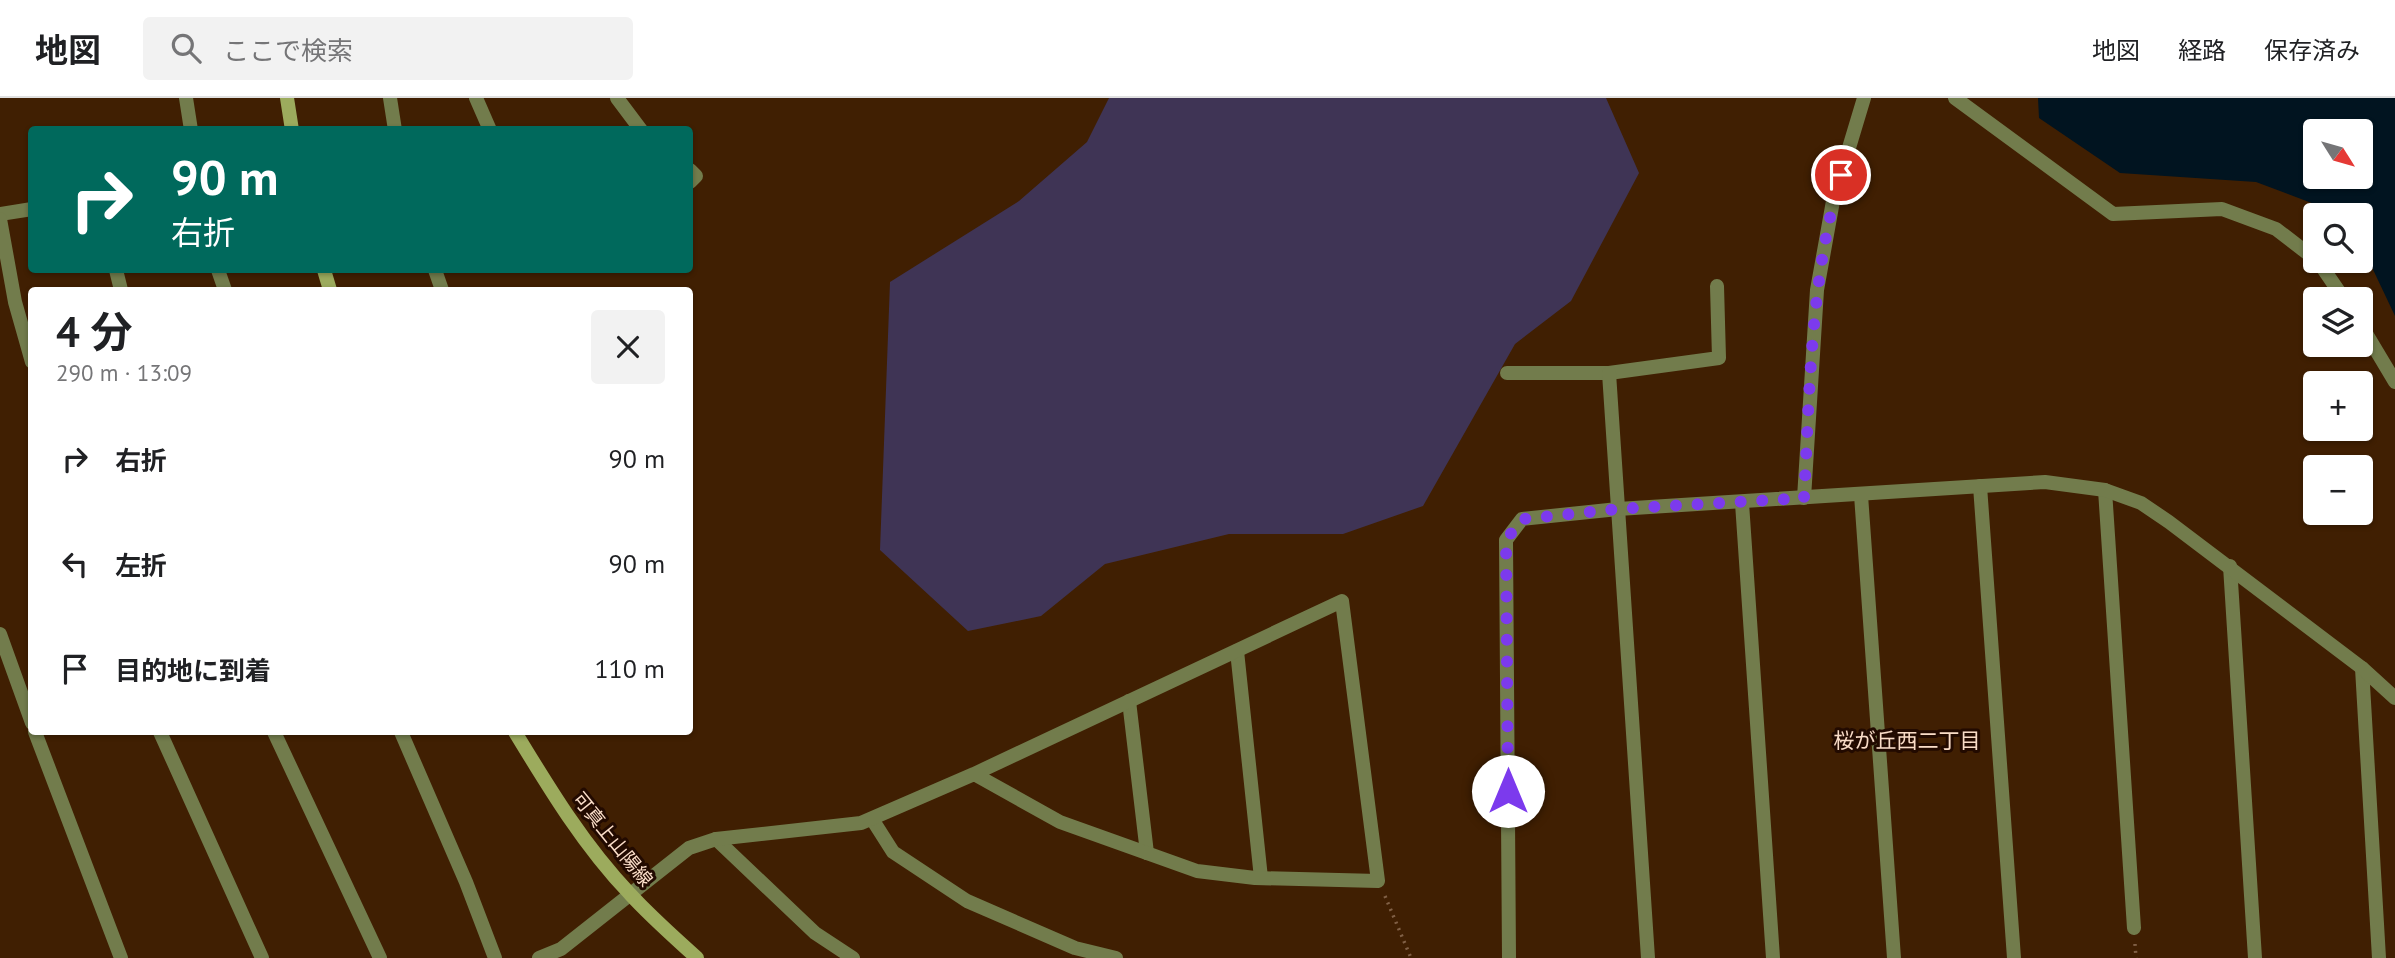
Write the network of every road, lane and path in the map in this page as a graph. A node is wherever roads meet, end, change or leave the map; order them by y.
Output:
1 (186, 98) edge
2 (287, 98) edge
3 (390, 98) edge
4 (476, 98) edge
5 (617, 98) edge
6 (1864, 98) edge
7 (1955, 98) edge
8 (190, 126) edge
9 (291, 126) edge
10 (394, 126) edge
11 (488, 126) edge
12 (638, 126) edge
13 (28, 210) edge
14 (0, 217) edge
15 (2303, 249) edge
16 (1717, 286) dead end
17 (2373, 345) edge
18 (28, 348) edge
19 (1507, 373) dead end
20 (1609, 373) junction
21 (2395, 382) edge
22 (1980, 486) junction
23 (2105, 489) junction
24 (1861, 495) junction
25 (1804, 498) junction
26 (1742, 503) junction
27 (1618, 509) junction
28 (2230, 566) junction
29 (0, 634) edge
30 (1237, 651) junction
31 (2362, 668) junction
32 (2395, 698) edge
33 (1129, 701) junction
34 (28, 712) edge
35 (36, 735) edge
36 (161, 735) edge
37 (275, 735) edge
38 (402, 735) edge
39 (517, 735) edge
40 (974, 774) junction
41 (872, 818) junction
42 (716, 839) junction
43 (1147, 853) junction
44 (1261, 878) junction
45 (1378, 881) junction
46 (629, 893) junction
47 (2134, 928) dead end
48 (121, 958) edge
49 (262, 958) edge
50 (380, 958) edge
51 (495, 958) edge
52 (539, 958) edge
53 (697, 958) edge
54 (853, 958) edge
55 (1116, 958) edge
56 (1411, 958) edge
57 (1509, 958) edge
58 (1648, 958) edge
59 (1773, 958) edge
60 (1895, 958) edge
61 (2014, 958) edge
62 (2255, 958) edge
63 (2379, 958) edge

1 - 8 street
2 - 9 main road
3 - 10 street
4 - 11 street
5 - 12 street
6 - 25 street
7 - 15 street
13 - 14 street
14 - 18 street
16 - 20 street
17 - 21 street
19 - 20 street
20 - 27 street
22 - 23 street
22 - 24 street
22 - 61 street
23 - 28 street
23 - 47 street
24 - 25 street
24 - 60 street
25 - 26 street
26 - 27 street
26 - 59 street
27 - 57 street
27 - 58 street
28 - 31 street
28 - 62 street
29 - 34 street
30 - 33 street
30 - 44 street
30 - 45 street
31 - 32 street
31 - 63 street
33 - 40 street
33 - 43 street
35 - 48 street
36 - 49 street
37 - 50 street
38 - 51 street
39 - 46 main road, 可真上山陽線
40 - 41 street
40 - 43 street
41 - 42 street
41 - 55 street
42 - 46 street
42 - 54 street
43 - 44 street
44 - 45 street
45 - 56 path
46 - 52 street
46 - 53 main road, 可真上山陽線

